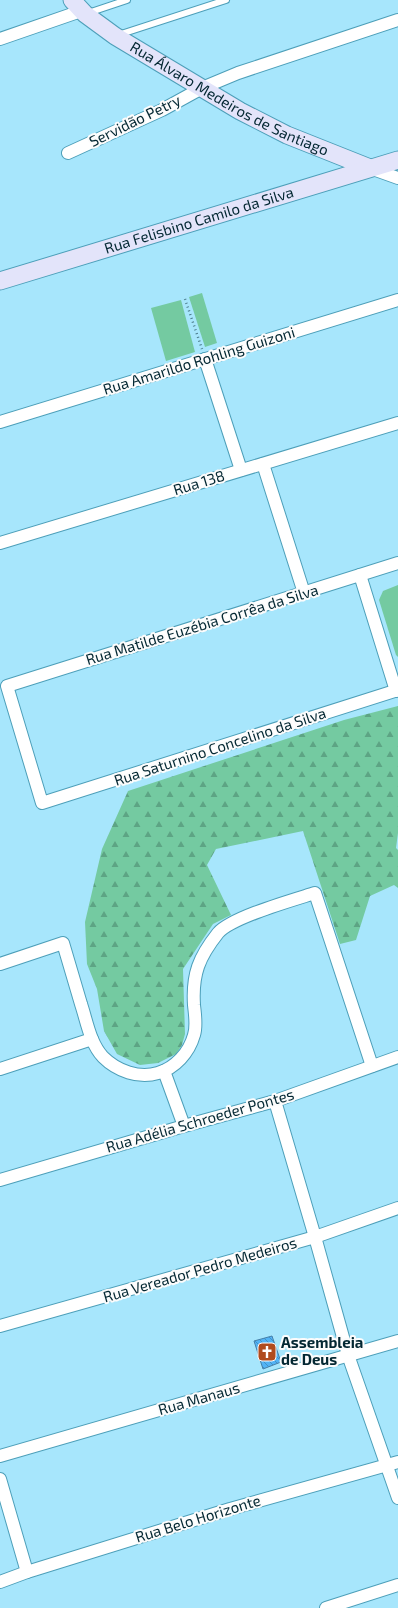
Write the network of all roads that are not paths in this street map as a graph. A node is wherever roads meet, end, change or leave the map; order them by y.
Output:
1 (127, 0) edge
2 (226, 0) edge
3 (79, 8) edge
4 (398, 20) edge
5 (115, 36) junction
6 (0, 39) edge
7 (202, 88) junction
8 (68, 153) dead end
9 (398, 160) edge
10 (370, 168) junction
11 (398, 178) edge
12 (0, 281) edge
13 (398, 300) edge
14 (205, 359) junction
15 (0, 422) edge
16 (398, 423) edge
17 (263, 464) junction
18 (241, 470) junction
19 (0, 543) edge
20 (398, 563) edge
21 (360, 575) junction
22 (304, 593) junction
23 (397, 691) edge
24 (42, 803) joint
25 (0, 964) edge
26 (92, 1039) junction
27 (398, 1057) edge
28 (372, 1066) junction
29 (0, 1069) edge
30 (164, 1071) junction
31 (275, 1101) junction
32 (184, 1126) junction
33 (0, 1180) edge
34 (398, 1208) edge
35 (315, 1237) junction
36 (0, 1326) edge
37 (398, 1341) edge
38 (348, 1355) junction
39 (0, 1456) edge
40 (393, 1463) edge
41 (0, 1479) edge
42 (398, 1498) edge
43 (27, 1572) junction
44 (0, 1582) edge
45 (398, 1585) edge
46 (326, 1608) edge

1 - 3 lane
2 - 5 lane
3 - 5 street, Rua Álvaro Medeiros de Santiago
3 - 6 street
4 - 7 street, Servidão Petry
5 - 7 street, Rua Álvaro Medeiros de Santiago
7 - 8 street, Servidão Petry
7 - 10 street, Rua Álvaro Medeiros de Santiago
9 - 10 street, Rua Felisbino Camilo da Silva
10 - 11 street, Rua Álvaro Medeiros de Santiago
10 - 12 street, Rua Felisbino Camilo da Silva
13 - 14 street, Rua Amarildo Rohling Guizoni
14 - 15 street, Rua Amarildo Rohling Guizoni
14 - 18 street
16 - 17 street, Rua 138
17 - 18 street, Rua 138
17 - 22 street
18 - 19 street, Rua 138
20 - 21 street, Rua Matilde Euzébia Corrêa da Silva
21 - 22 street, Rua Matilde Euzébia Corrêa da Silva
21 - 23 street
22 - 24 street, Rua Matilde Euzébia Corrêa da Silva
23 - 24 street, Rua Saturnino Concelino da Silva
25 - 26 street
26 - 29 street
26 - 30 street
27 - 28 street, Rua Adélia Schroeder Pontes
28 - 30 street
28 - 31 street, Rua Adélia Schroeder Pontes
30 - 32 street
31 - 32 street, Rua Adélia Schroeder Pontes
31 - 35 street
32 - 33 street, Rua Adélia Schroeder Pontes
34 - 35 street, Rua Vereador Pedro Medeiros
35 - 36 street, Rua Vereador Pedro Medeiros
35 - 38 street
37 - 38 street, Rua Manaus
38 - 39 street, Rua Manaus
38 - 40 street
40 - 42 street
40 - 43 street, Rua Belo Horizonte
41 - 43 street
43 - 44 street, Rua Belo Horizonte
45 - 46 street

